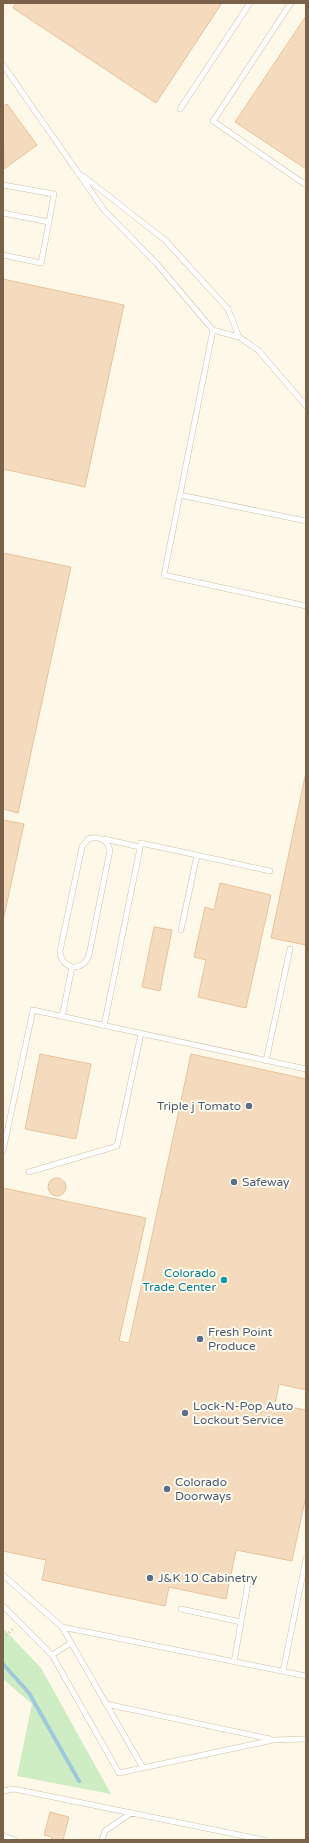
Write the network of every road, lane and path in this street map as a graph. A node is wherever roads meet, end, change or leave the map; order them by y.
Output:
1 (250, 3) edge
2 (291, 3) edge
3 (3, 65) edge
4 (180, 109) dead end
5 (79, 173) junction
6 (3, 185) edge
7 (306, 185) edge
8 (3, 213) edge
9 (49, 222) junction
10 (3, 255) edge
11 (213, 330) junction
12 (239, 337) junction
13 (306, 406) edge
14 (180, 495) junction
15 (306, 521) edge
16 (306, 606) edge
17 (97, 838) junction
18 (140, 847) junction
19 (197, 855) junction
20 (270, 871) dead end
21 (181, 930) dead end
22 (290, 949) dead end
23 (72, 967) junction
24 (62, 1017) junction
25 (104, 1026) junction
26 (141, 1034) junction
27 (266, 1061) junction
28 (306, 1069) edge
29 (3, 1151) edge
30 (29, 1172) dead end
31 (306, 1559) edge
32 (3, 1575) edge
33 (248, 1583) dead end
34 (3, 1606) edge
35 (182, 1609) dead end
36 (241, 1622) junction
37 (20, 1623) junction
38 (62, 1627) junction
39 (3, 1638) edge
40 (71, 1643) junction
41 (52, 1655) junction
42 (234, 1662) junction
43 (284, 1671) junction
44 (306, 1676) edge
45 (106, 1704) junction
46 (306, 1739) edge
47 (273, 1740) junction
48 (143, 1768) junction
49 (3, 1791) edge
50 (132, 1813) junction
51 (3, 1836) edge
52 (15, 1840) edge
53 (102, 1840) edge
54 (264, 1840) edge

1 - 4 lane
2 - 7 lane
3 - 5 lane
5 - 11 lane
5 - 12 lane
6 - 9 lane
8 - 9 lane
9 - 10 lane
11 - 12 lane
11 - 14 lane
12 - 13 lane
14 - 15 lane
14 - 16 lane
17 - 18 lane
17 - 23 lane
17 - 23 lane
18 - 19 lane
18 - 25 lane
19 - 20 lane
19 - 21 lane
22 - 27 lane
23 - 24 lane
24 - 25 lane
24 - 29 lane
25 - 26 lane
26 - 27 lane
26 - 30 lane
27 - 28 lane
31 - 43 lane
32 - 38 lane
33 - 36 lane
34 - 37 lane
35 - 36 lane
36 - 42 lane
37 - 39 path
37 - 41 lane
38 - 40 lane
38 - 42 lane
40 - 41 lane
40 - 45 lane
41 - 48 lane
42 - 43 lane
43 - 44 lane
45 - 47 lane
45 - 48 lane
46 - 47 lane
47 - 48 lane
49 - 50 lane
50 - 53 lane
50 - 54 lane
51 - 52 lane

